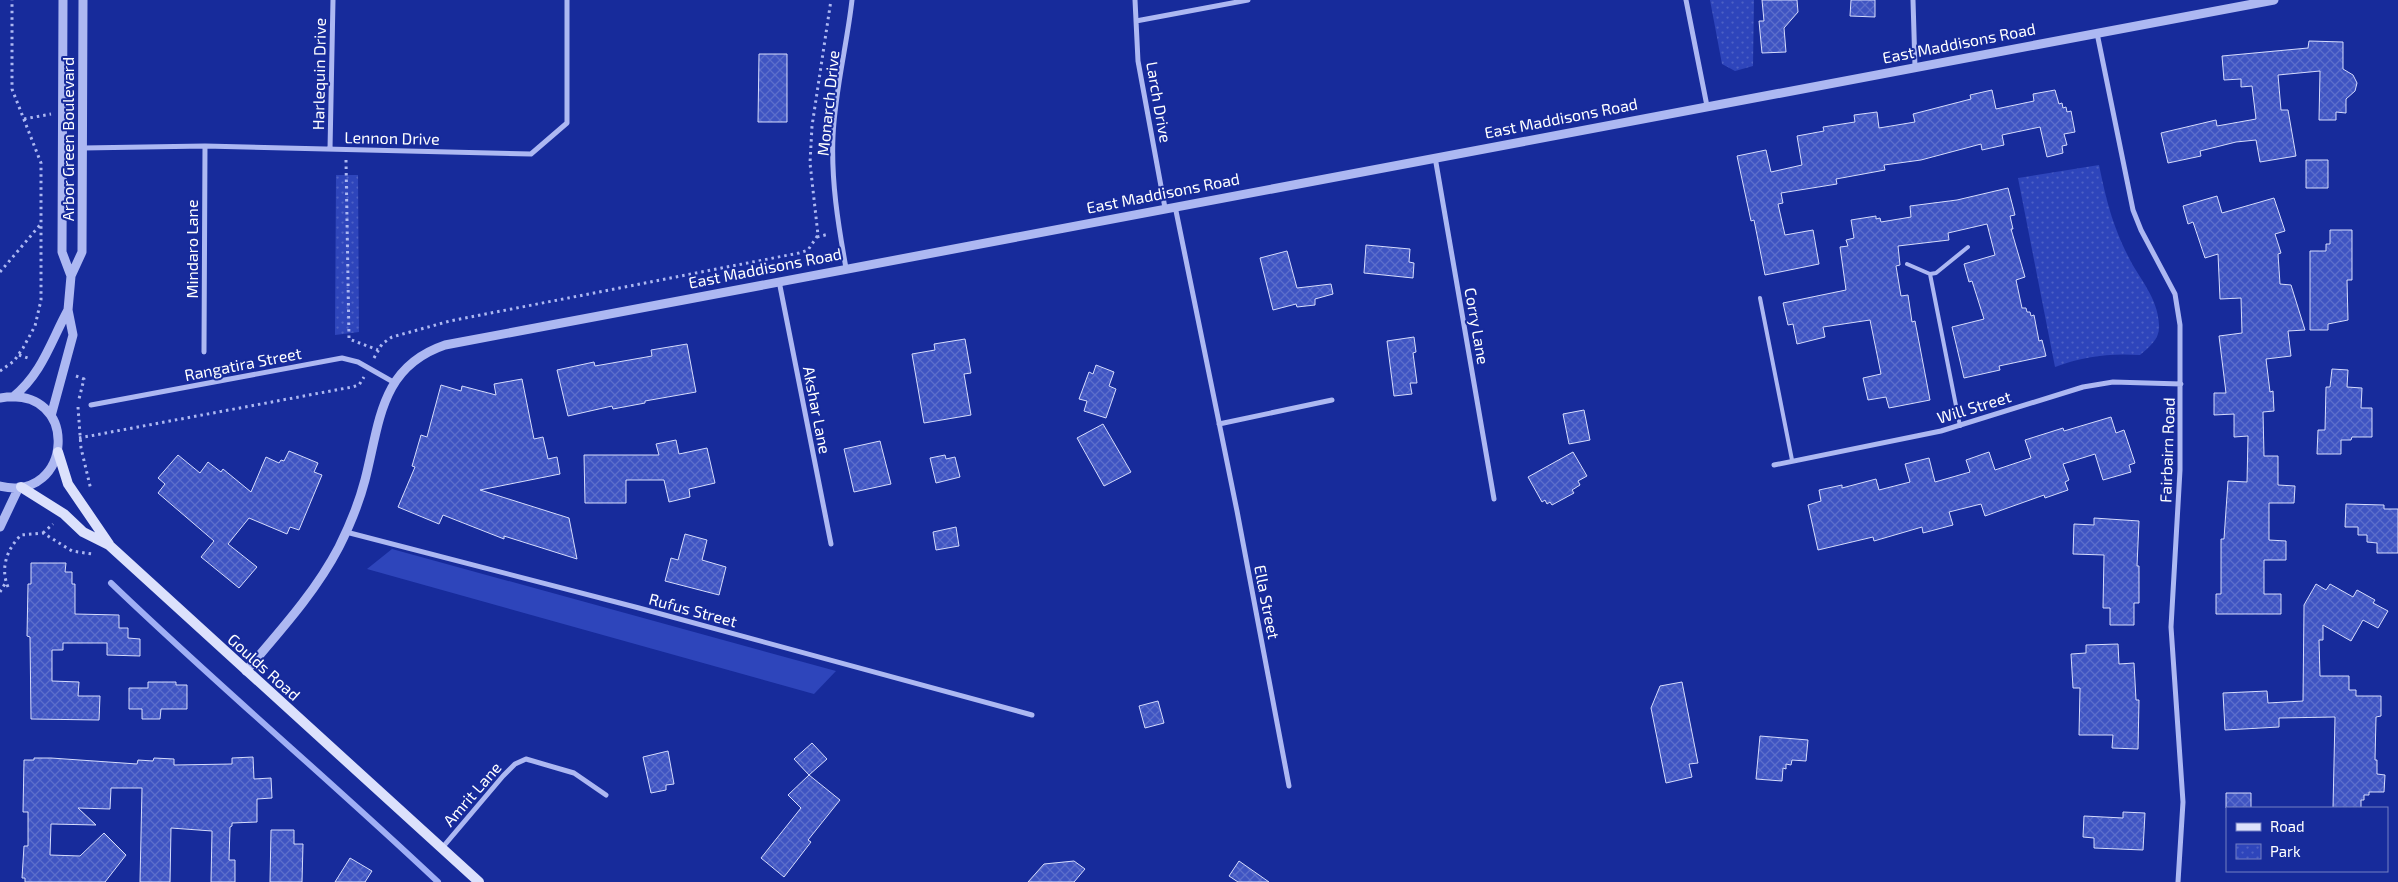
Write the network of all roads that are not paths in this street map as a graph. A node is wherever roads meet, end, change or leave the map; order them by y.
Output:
1 (63, 0) edge
2 (83, 0) edge
3 (333, 0) edge
4 (567, 0) edge
5 (852, 0) edge
6 (1135, 0) edge
7 (1248, 0) edge
8 (1686, 0) edge
9 (1912, 0) edge
10 (2274, 0) edge
11 (1136, 21) junction
12 (2097, 33) junction
13 (1916, 67) junction
14 (1707, 106) junction
15 (205, 146) junction
16 (83, 148) junction
17 (330, 149) junction
18 (1435, 157) junction
19 (1175, 206) junction
20 (1165, 208) junction
21 (1968, 248) dead end
22 (1906, 264) dead end
23 (846, 268) junction
24 (1930, 274) junction
25 (71, 276) junction
26 (779, 281) junction
27 (1760, 298) dead end
28 (68, 310) junction
29 (204, 352) dead end
30 (394, 383) junction
31 (2181, 384) junction
32 (13, 396) junction
33 (0, 398) edge
34 (1332, 400) dead end
35 (91, 405) dead end
36 (51, 416) junction
37 (1219, 424) junction
38 (1960, 426) junction
39 (58, 452) junction
40 (1792, 460) junction
41 (1774, 465) dead end
42 (0, 486) edge
43 (20, 487) junction
44 (1494, 499) dead end
45 (0, 527) edge
46 (346, 532) junction
47 (831, 544) dead end
48 (109, 545) junction
49 (246, 671) junction
50 (1032, 715) dead end
51 (1289, 786) dead end
52 (606, 795) dead end
53 (442, 848) junction
54 (479, 882) edge
55 (2178, 882) edge

1 - 25 street, Arbor Green Boulevard
2 - 16 street, Arbor Green Boulevard
3 - 17 street, Harlequin Drive
4 - 17 street, Lennon Drive
5 - 23 street, Monarch Drive
6 - 11 street, Larch Drive
7 - 11 street
8 - 14 street
9 - 13 street
10 - 12 street, East Maddisons Road
11 - 20 street, Larch Drive
12 - 13 street, East Maddisons Road
12 - 31 street, Fairbairn Road
13 - 14 street, East Maddisons Road
14 - 18 street, East Maddisons Road
15 - 16 street, Lennon Drive
15 - 17 street, Lennon Drive
15 - 29 street, Mindaro Lane
16 - 25 street, Arbor Green Boulevard
18 - 19 street, East Maddisons Road
18 - 44 street, Corry Lane
19 - 20 street, East Maddisons Road
19 - 37 street, Ella Street
20 - 23 street, East Maddisons Road
21 - 24 lane
22 - 24 lane
23 - 26 street, East Maddisons Road
24 - 38 lane
25 - 28 street, Arbor Green Boulevard
26 - 30 street, East Maddisons Road
26 - 47 street, Akshar Lane
27 - 40 lane
28 - 32 street, Arbor Green Boulevard
28 - 36 street, Arbor Green Boulevard
30 - 35 street, Rangatira Street
30 - 46 street, East Maddisons Road
31 - 38 street, Will Street
31 - 55 street, Fairbairn Road
32 - 33 street
32 - 36 street
34 - 37 street
36 - 39 street
37 - 51 street, Ella Street
38 - 40 street, Will Street
39 - 43 street
39 - 48 main road
40 - 41 street, Will Street
42 - 43 street
43 - 45 street
43 - 48 main road, Goulds Road
46 - 49 street, East Maddisons Road
46 - 50 street, Rufus Street
48 - 49 main road, Goulds Road
49 - 53 main road, Goulds Road
52 - 53 street, Amrit Lane
53 - 54 main road, Goulds Road

